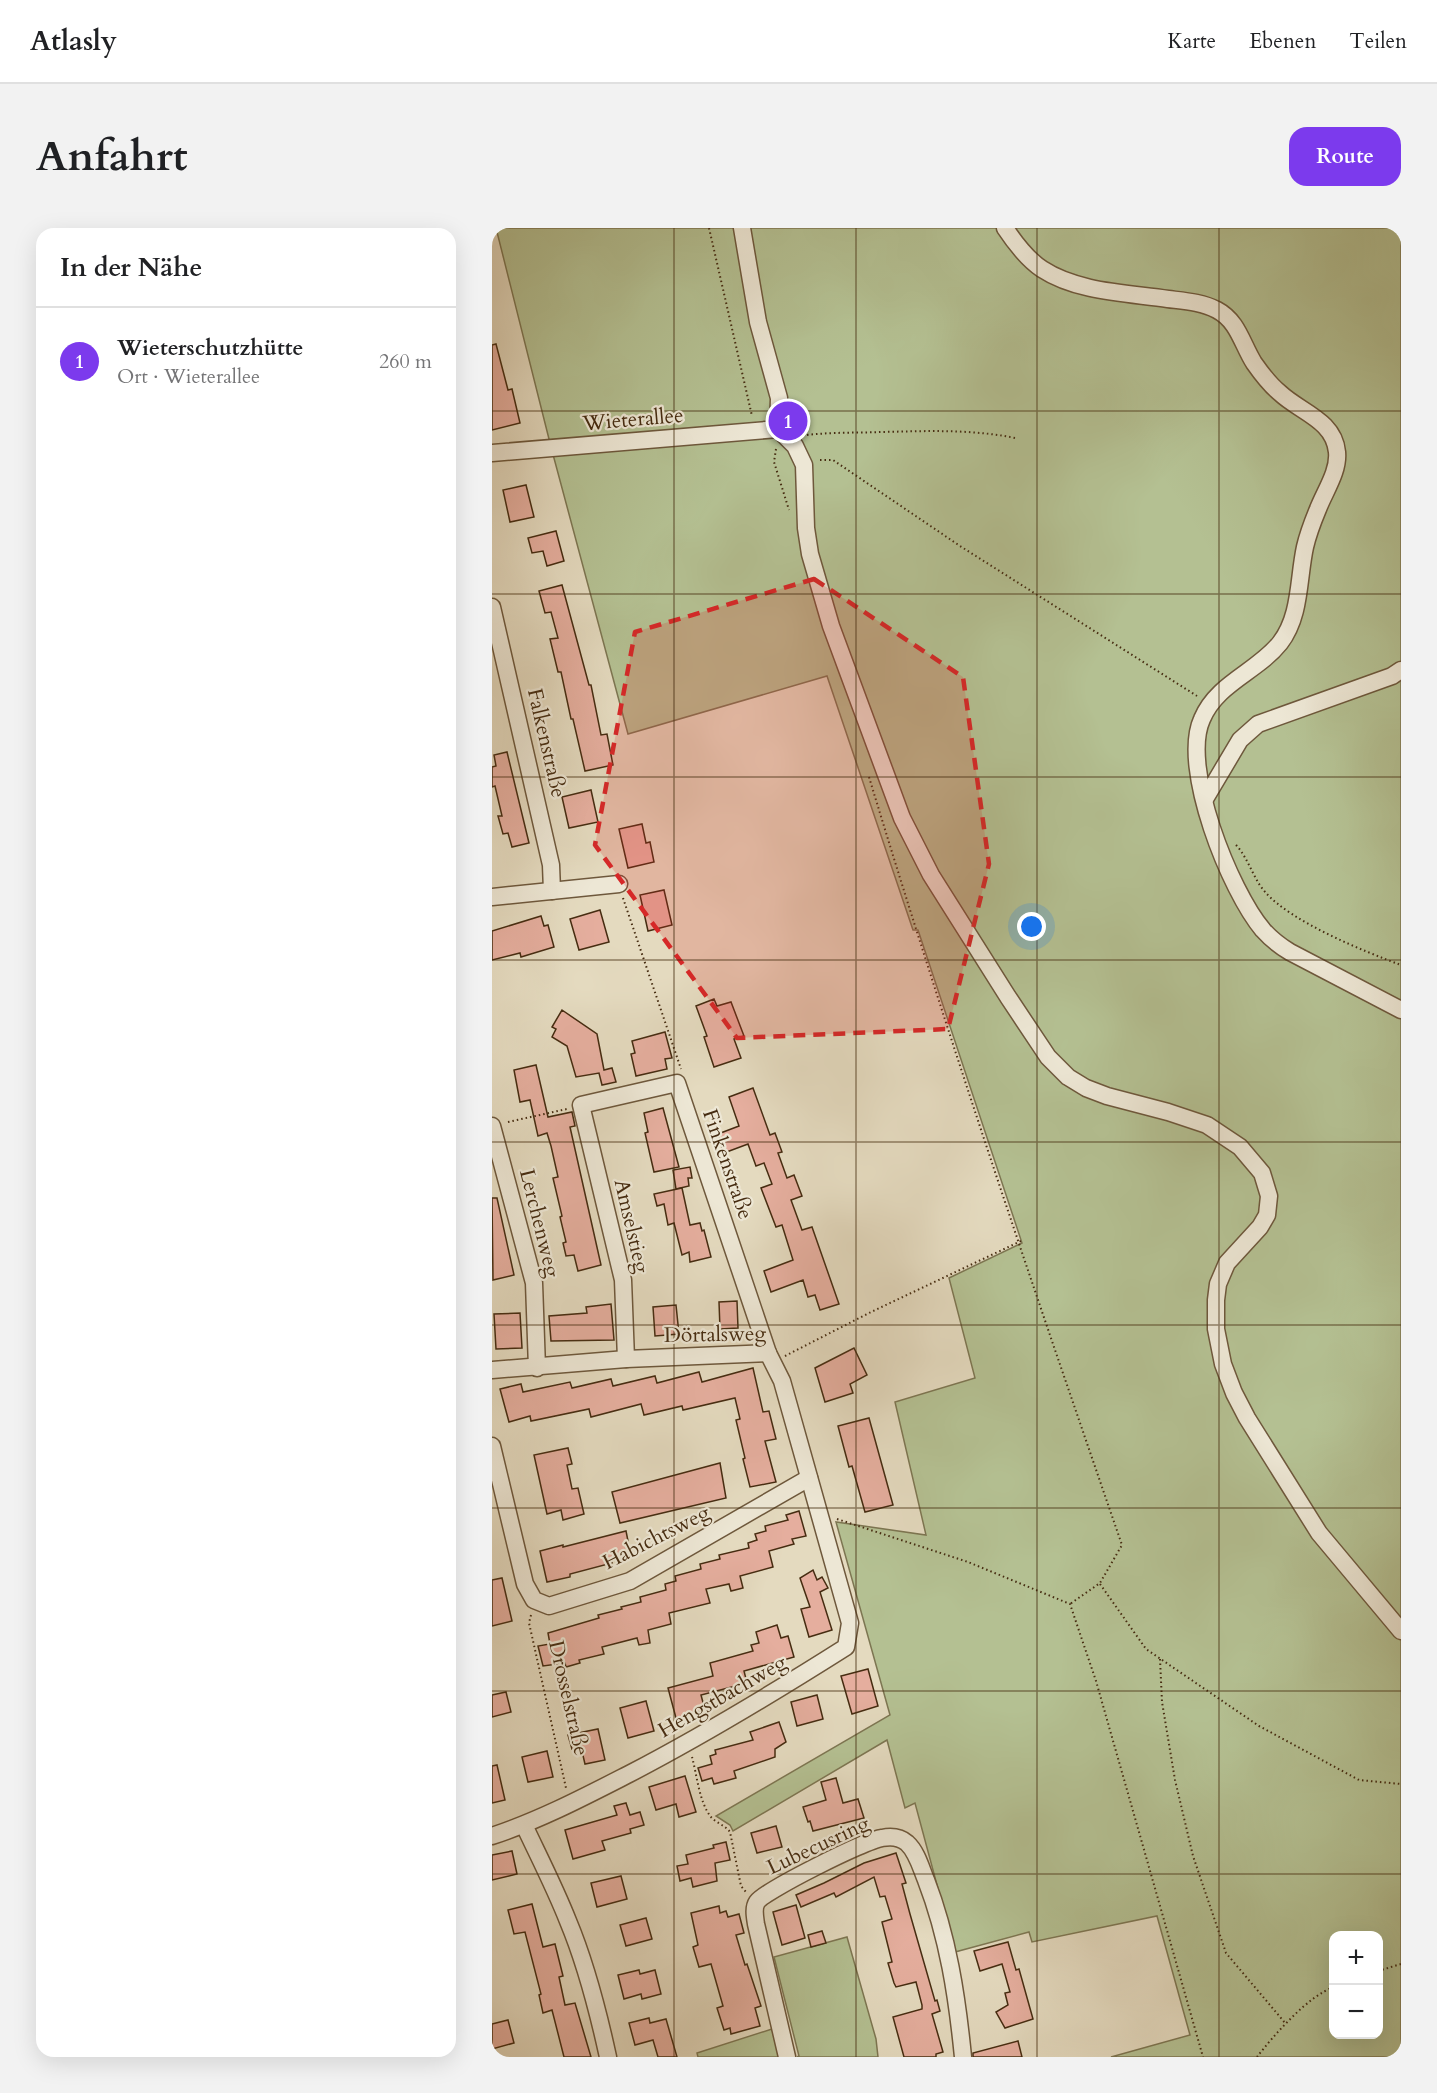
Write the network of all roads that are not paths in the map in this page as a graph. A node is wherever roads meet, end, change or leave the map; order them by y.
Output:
1 (742, 228) edge
2 (1005, 228) edge
3 (784, 434) junction
4 (492, 453) edge
5 (492, 607) edge
6 (1401, 670) edge
7 (1205, 798) junction
8 (619, 884) road end
9 (552, 891) junction
10 (492, 897) edge
11 (1401, 1010) edge
12 (676, 1083) joint
13 (492, 1126) edge
14 (768, 1353) junction
15 (626, 1359) junction
16 (537, 1368) junction
17 (492, 1370) edge
18 (492, 1446) edge
19 (808, 1478) junction
20 (1401, 1631) edge
21 (524, 1825) junction
22 (492, 1836) edge
23 (608, 2057) edge
24 (787, 2057) edge
25 (963, 2057) edge

1 - 3 street
2 - 7 street
3 - 4 street, Wieterallee
3 - 20 street
5 - 9 street, Falkenstraße
6 - 7 street
7 - 11 street
8 - 9 street
9 - 10 street
12 - 14 street, Finkenstraße
12 - 15 street, Amselstieg
13 - 16 street, Lerchenweg
14 - 15 street, Dörtalsweg
14 - 19 street
15 - 16 street, Dörtalsweg
16 - 17 street, Dörtalsweg
18 - 19 street, Habichtsweg
19 - 21 street, Hengstbachweg
21 - 22 street, Hengstbachweg
21 - 23 street
24 - 25 street, Lubecusring

